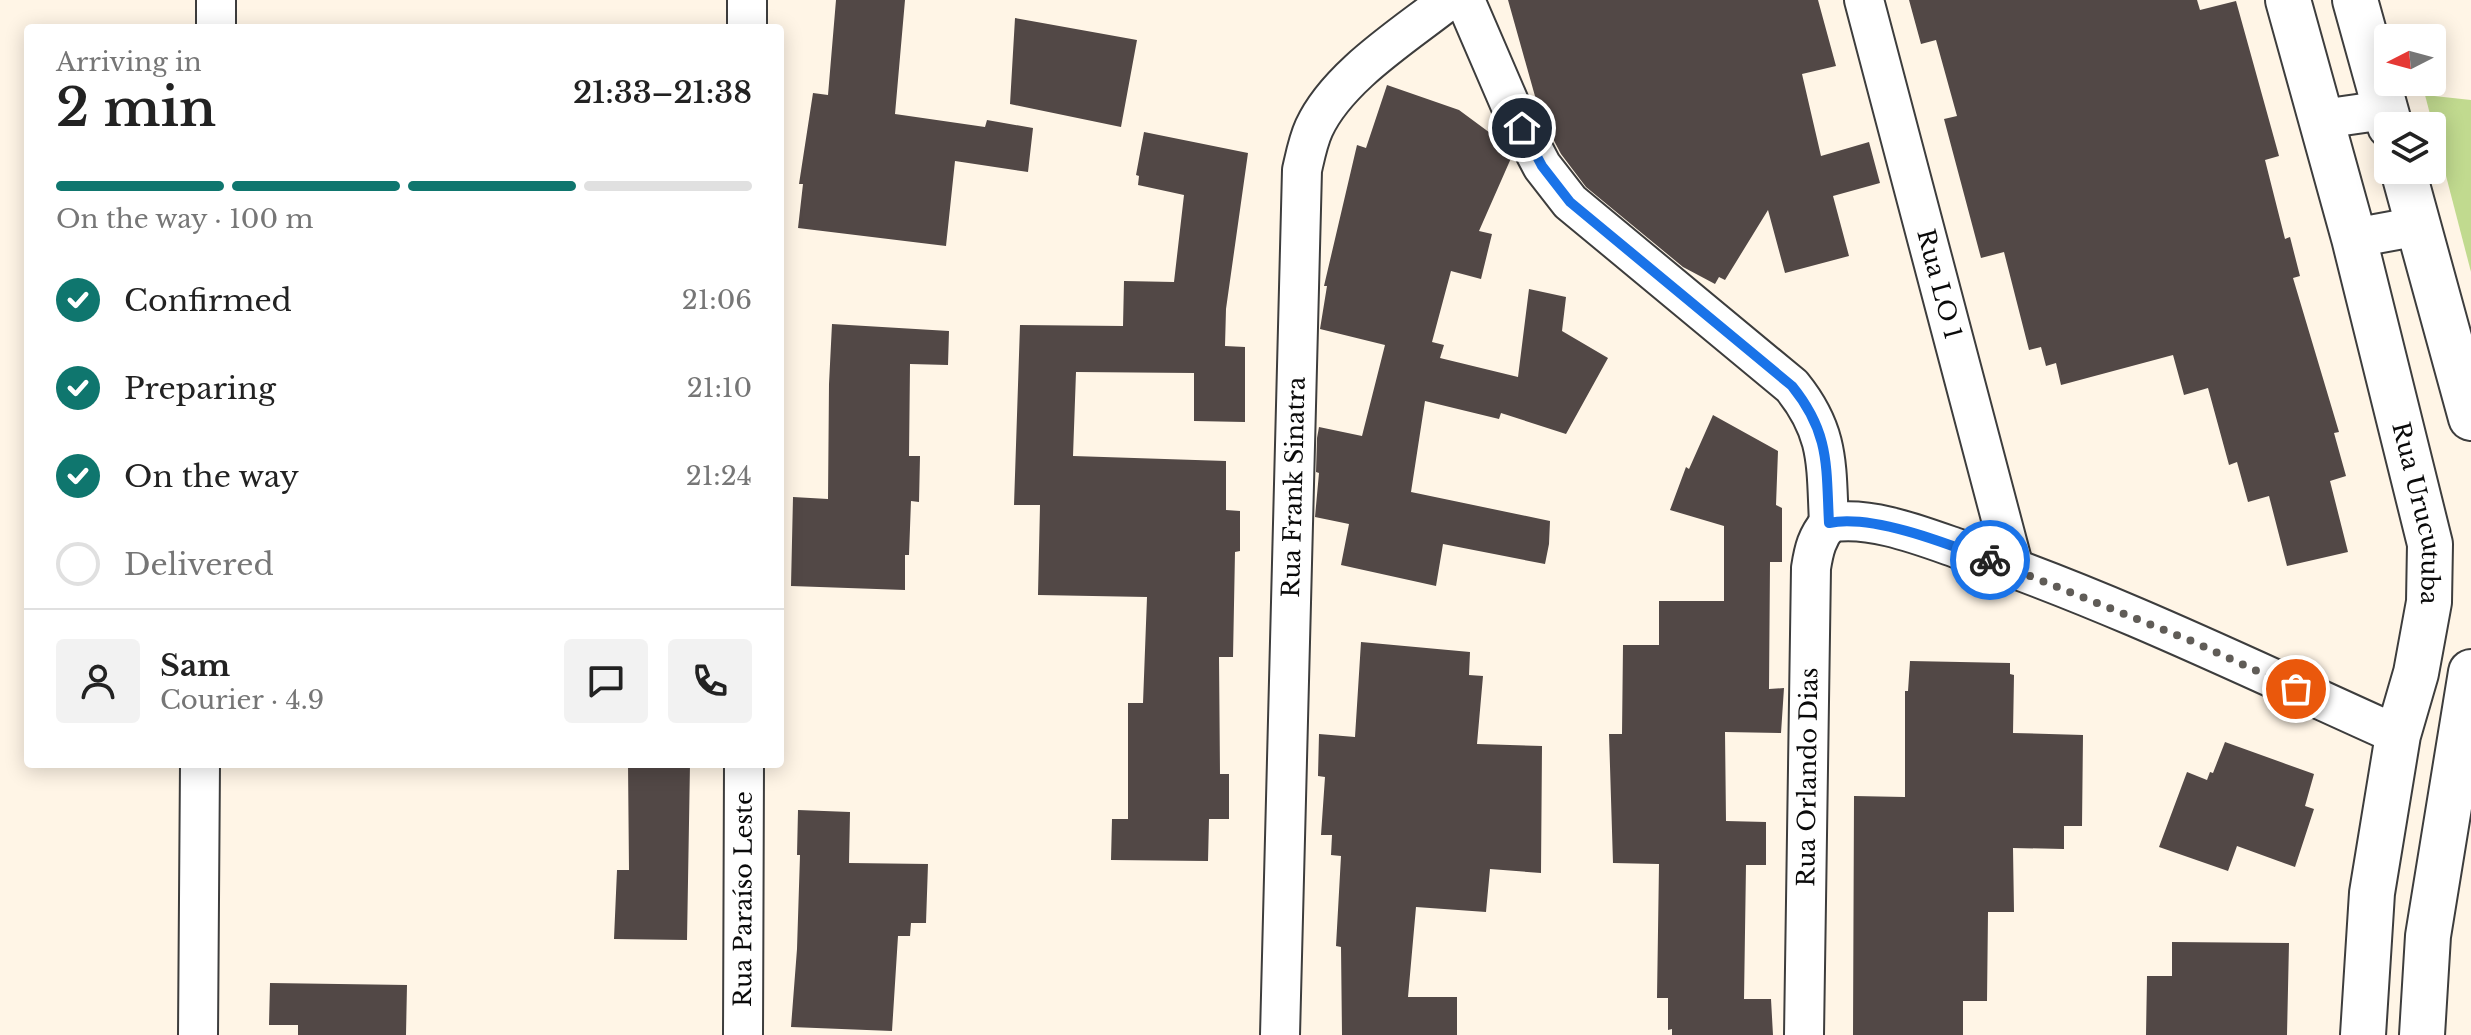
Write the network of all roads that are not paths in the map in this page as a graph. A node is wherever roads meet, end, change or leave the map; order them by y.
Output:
1 (216, 0) edge
2 (747, 0) edge
3 (1449, 0) edge
4 (1465, 0) edge
5 (1864, 0) edge
6 (2288, 0) edge
7 (2355, 0) edge
8 (216, 24) edge
9 (747, 24) edge
10 (2386, 112) edge
11 (2374, 118) edge
12 (2322, 119) junction
13 (2407, 184) edge
14 (2419, 226) junction
15 (2354, 238) junction
16 (2471, 418) edge
17 (1829, 523) junction
18 (2014, 568) junction
19 (2471, 672) edge
20 (2398, 735) junction
21 (2465, 748) edge
22 (200, 768) edge
23 (744, 768) edge
24 (198, 1035) edge
25 (743, 1035) edge
26 (1280, 1035) edge
27 (1804, 1035) edge
28 (2363, 1035) edge
29 (2422, 1035) edge

1 - 8 street
2 - 9 street
3 - 26 street, Rua Frank Sinatra
4 - 17 street
5 - 18 street, Rua LO 1
6 - 12 street, Rua Urucutuba
7 - 10 street
11 - 12 street
12 - 15 street, Rua Urucutuba
13 - 14 street
14 - 15 street
14 - 16 street
15 - 20 street, Rua Urucutuba
17 - 18 street
17 - 27 street, Rua Orlando Dias
18 - 20 street
19 - 21 street
20 - 28 street, Rua Urucutuba
21 - 29 street
22 - 24 street
23 - 25 street, Rua Paraíso Leste

